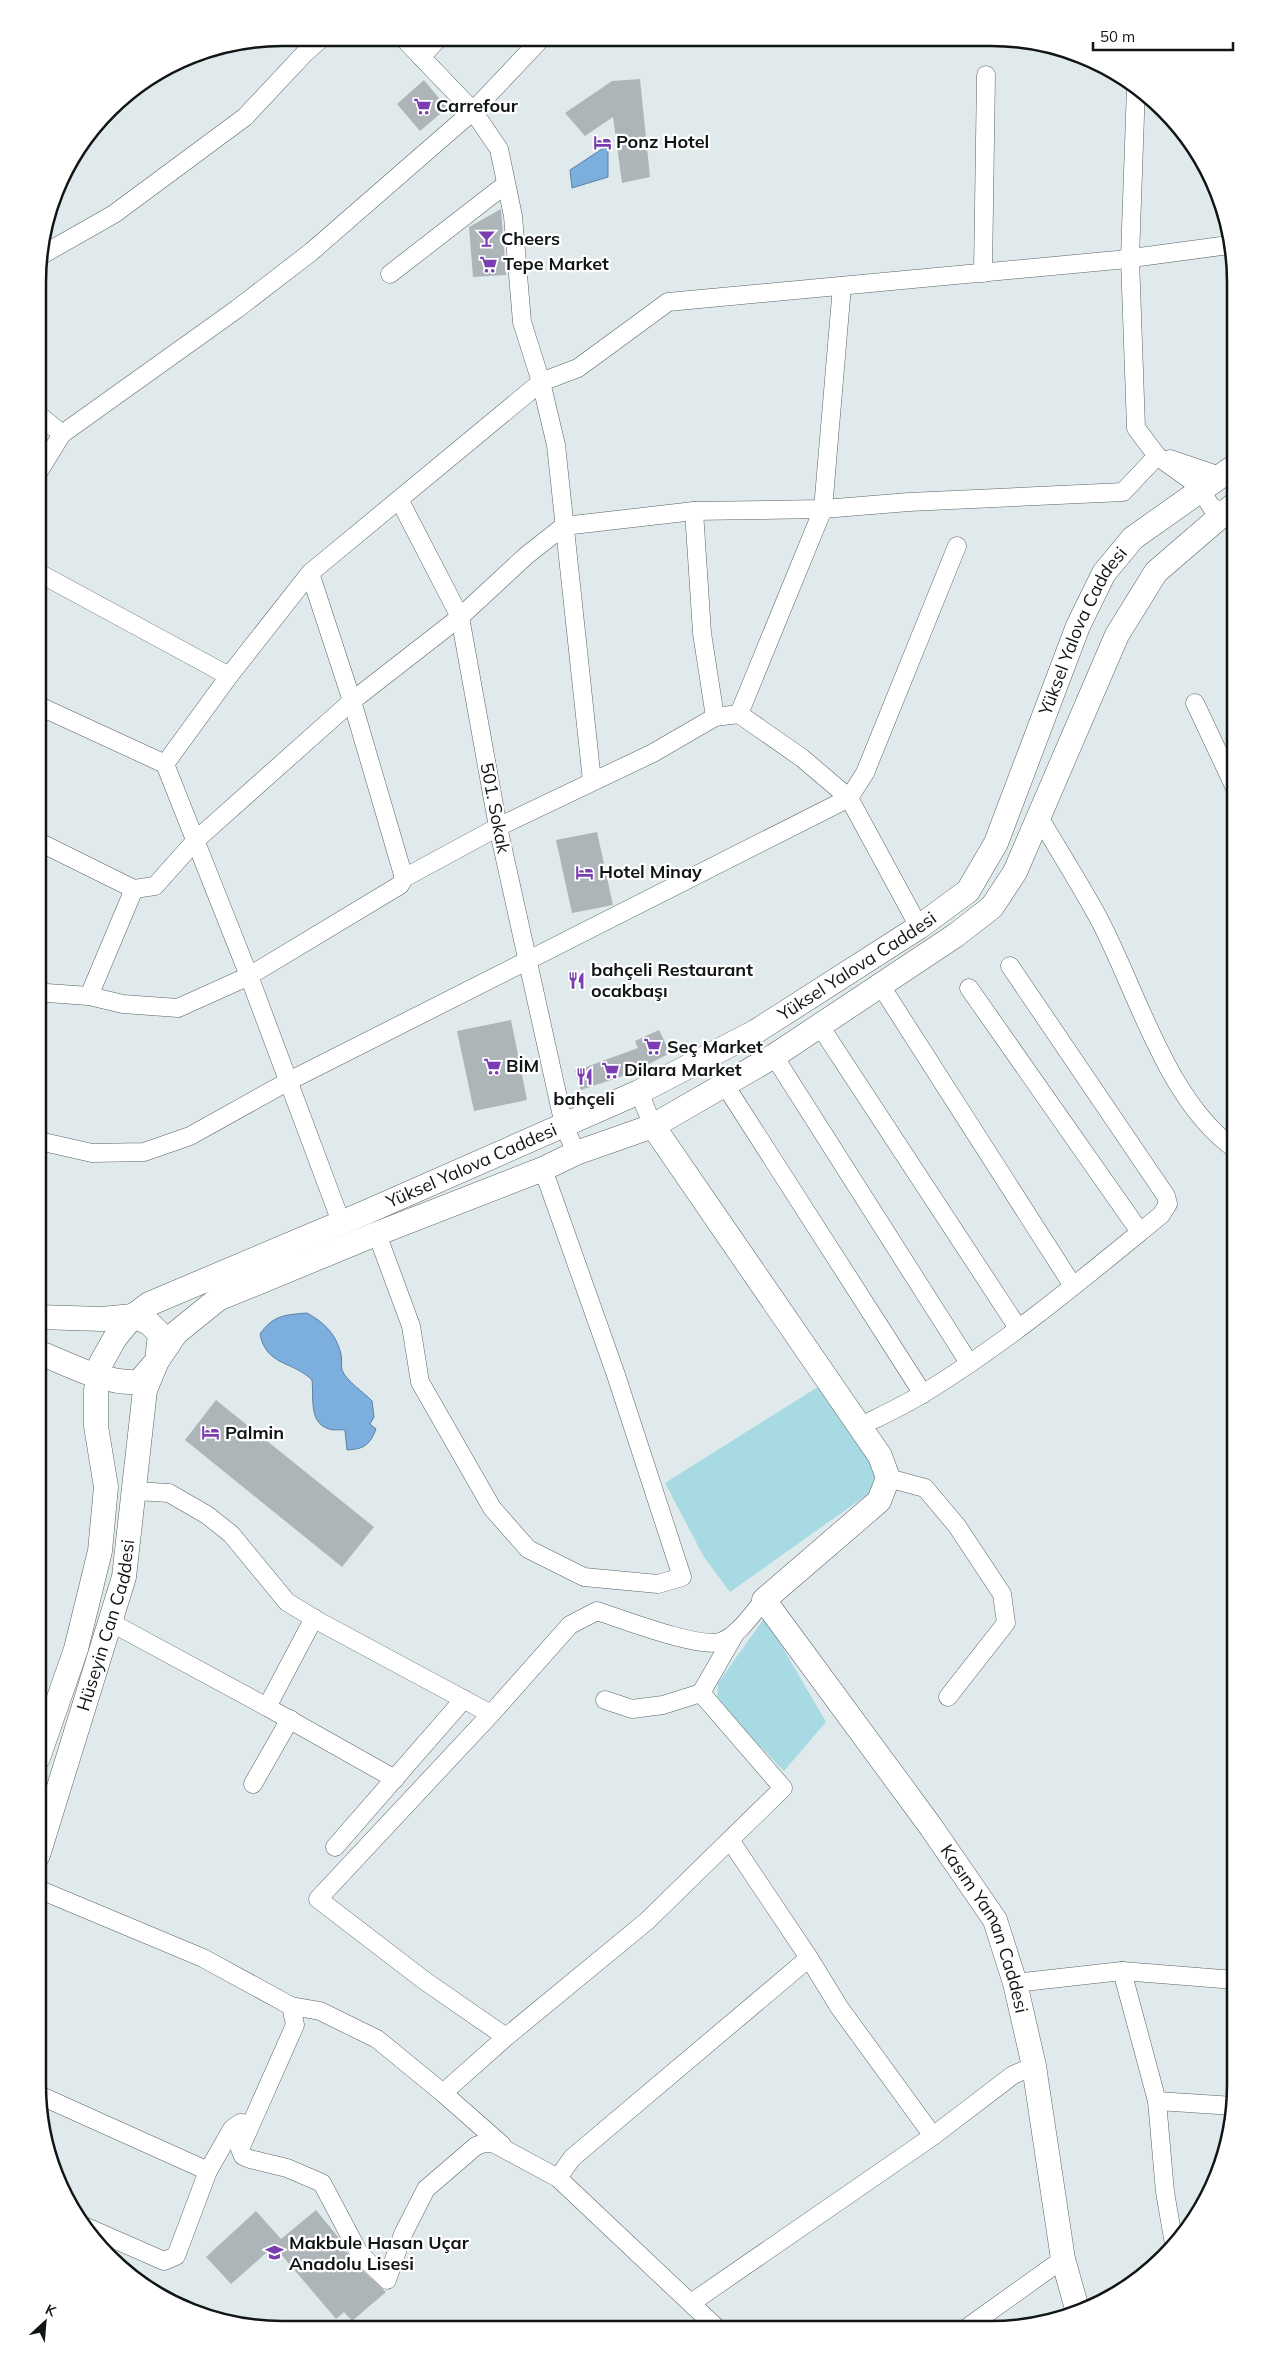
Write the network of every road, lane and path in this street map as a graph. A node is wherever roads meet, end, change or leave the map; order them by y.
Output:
1 (313, 46) edge
2 (411, 46) edge
3 (431, 46) edge
4 (533, 46) edge
5 (421, 57) junction
6 (986, 75) dead end
7 (1136, 96) edge
8 (472, 111) junction
9 (506, 184) junction
10 (1224, 246) edge
11 (48, 251) edge
12 (1130, 258) junction
13 (983, 273) junction
14 (390, 274) dead end
15 (842, 286) junction
16 (541, 382) junction
17 (46, 421) edge
18 (62, 434) junction
19 (1157, 456) junction
20 (46, 460) edge
21 (1227, 473) edge
22 (1227, 476) edge
23 (1203, 489) junction
24 (400, 500) junction
25 (1227, 508) edge
26 (824, 509) junction
27 (694, 511) junction
28 (1227, 511) edge
29 (564, 526) junction
30 (957, 546) dead end
31 (310, 573) junction
32 (46, 578) edge
33 (460, 617) junction
34 (229, 676) junction
35 (352, 701) junction
36 (1195, 703) dead end
37 (46, 709) edge
38 (739, 714) junction
39 (715, 717) junction
40 (165, 764) junction
41 (1227, 771) edge
42 (592, 781) junction
43 (849, 798) junction
44 (1039, 817) junction
45 (498, 827) junction
46 (196, 840) junction
47 (46, 845) edge
48 (404, 878) junction
49 (134, 889) junction
50 (919, 927) junction
51 (527, 962) junction
52 (1010, 966) dead end
53 (249, 976) junction
54 (881, 986) junction
55 (969, 988) dead end
56 (46, 992) edge
57 (89, 996) junction
58 (820, 1026) junction
59 (774, 1056) junction
60 (287, 1082) junction
61 (724, 1085) junction
62 (639, 1092) junction
63 (564, 1125) junction
64 (653, 1126) junction
65 (46, 1143) edge
66 (1227, 1144) edge
67 (576, 1153) junction
68 (543, 1169) junction
69 (341, 1222) junction
70 (1140, 1232) junction
71 (377, 1234) junction
72 (1073, 1286) junction
73 (133, 1316) junction
74 (46, 1317) edge
75 (1018, 1328) junction
76 (47, 1355) edge
77 (157, 1361) junction
78 (969, 1363) junction
79 (99, 1369) junction
80 (145, 1390) joint
81 (923, 1394) junction
82 (96, 1426) junction
83 (860, 1427) junction
84 (888, 1478) junction
85 (135, 1491) junction
86 (764, 1600) junction
87 (314, 1618) junction
88 (110, 1622) junction
89 (736, 1632) junction
90 (700, 1693) junction
91 (948, 1698) dead end
92 (464, 1699) junction
93 (605, 1700) dead end
94 (267, 1707) junction
95 (491, 1714) junction
96 (290, 1719) junction
97 (46, 1735) edge
98 (395, 1779) junction
99 (253, 1784) dead end
100 (46, 1829) edge
101 (730, 1840) junction
102 (335, 1847) dead end
103 (46, 1892) edge
104 (809, 1958) junction
105 (1122, 1971) junction
106 (1227, 1979) edge
107 (1014, 1983) junction
108 (291, 2006) junction
109 (506, 2037) junction
110 (1034, 2066) junction
111 (444, 2093) junction
112 (47, 2099) edge
113 (1157, 2101) junction
114 (1226, 2105) edge
115 (250, 2124) junction
116 (932, 2136) junction
117 (502, 2146) junction
118 (208, 2171) junction
119 (558, 2178) junction
120 (99, 2232) edge
121 (1172, 2235) edge
122 (1063, 2259) junction
123 (691, 2303) junction
124 (1076, 2305) edge
125 (710, 2321) edge
126 (976, 2321) edge

1 - 11 street
2 - 5 street
3 - 5 street
4 - 8 street
5 - 8 street
6 - 13 street
7 - 12 street
8 - 9 street
8 - 18 street
9 - 14 street
9 - 16 street
10 - 12 street
12 - 13 street
12 - 19 street
13 - 15 street
15 - 16 street
15 - 26 street
16 - 24 street
16 - 29 street
17 - 18 street
18 - 20 street
19 - 21 street
19 - 23 street
19 - 26 street
22 - 23 main road, Yüksel Yalova Caddesi
23 - 25 street
23 - 50 main road, Yüksel Yalova Caddesi
24 - 31 street
24 - 33 street, 501. Sokak
26 - 27 street
26 - 38 street
27 - 29 street
27 - 39 street
28 - 44 main road, Yüksel Yalova Caddesi
29 - 33 street
29 - 42 street
30 - 43 street
31 - 34 street
31 - 35 street
32 - 34 street
33 - 35 street
33 - 45 street, 501. Sokak
34 - 40 street
35 - 46 street
35 - 48 street
36 - 41 street
37 - 40 street
38 - 39 street
38 - 43 street
39 - 42 street
40 - 46 street
42 - 45 street
43 - 50 street
43 - 51 street
44 - 54 main road, Yüksel Yalova Caddesi
44 - 66 street
45 - 48 street
45 - 51 street, 501. Sokak
46 - 49 street
46 - 53 street
47 - 49 street
48 - 53 street
49 - 57 street
50 - 62 main road, Yüksel Yalova Caddesi
51 - 60 street
51 - 63 street, 501. Sokak
52 - 70 street
53 - 57 street
53 - 60 street
54 - 58 main road, Yüksel Yalova Caddesi
54 - 72 street
55 - 70 street
56 - 57 street
58 - 59 main road, Yüksel Yalova Caddesi
58 - 75 street
59 - 61 main road, Yüksel Yalova Caddesi
59 - 78 street
60 - 65 street
60 - 69 street
61 - 64 main road, Yüksel Yalova Caddesi
61 - 81 street
62 - 63 main road, Yüksel Yalova Caddesi
62 - 64 street
63 - 67 street, 501. Sokak
63 - 69 main road, Yüksel Yalova Caddesi
64 - 67 main road, Yüksel Yalova Caddesi
64 - 83 main road
67 - 68 main road, Yüksel Yalova Caddesi
68 - 71 main road, Yüksel Yalova Caddesi
68 - 71 street
69 - 73 main road, Yüksel Yalova Caddesi
70 - 72 street
71 - 77 main road, Yüksel Yalova Caddesi
72 - 75 street
73 - 74 main road
73 - 77 main road
73 - 79 main road, Yüksel Yalova Caddesi
75 - 78 street
76 - 79 main road
76 - 82 main road
77 - 79 main road
77 - 80 main road, Yüksel Yalova Caddesi
78 - 81 street
79 - 82 main road, Hüseyin Can Caddesi
80 - 85 main road, Hüseyin Can Caddesi
81 - 83 street
82 - 97 main road, Hüseyin Can Caddesi
83 - 84 main road
84 - 86 main road
84 - 91 street
85 - 87 street
85 - 88 main road, Hüseyin Can Caddesi
86 - 89 street
86 - 107 main road, Kasım Yaman Caddesi
87 - 92 street
87 - 94 street
88 - 94 street
88 - 100 main road, Hüseyin Can Caddesi
89 - 90 street
89 - 95 street
90 - 93 street
90 - 101 street
92 - 95 street
92 - 98 street
94 - 96 street
95 - 109 street
96 - 98 street
96 - 99 street
98 - 102 street
101 - 104 street
101 - 109 street
103 - 108 street
104 - 116 street
104 - 119 street
105 - 106 street
105 - 107 street
105 - 113 street
107 - 110 main road, Kasım Yaman Caddesi
108 - 111 street
108 - 115 street
109 - 111 street
110 - 116 street
110 - 122 main road, Kasım Yaman Caddesi
111 - 117 street
112 - 118 street
113 - 114 street
113 - 121 street
115 - 117 street
115 - 118 street
116 - 123 street
117 - 119 street
118 - 120 street
119 - 123 street
122 - 124 main road, Kasım Yaman Caddesi
122 - 126 street
123 - 125 street

